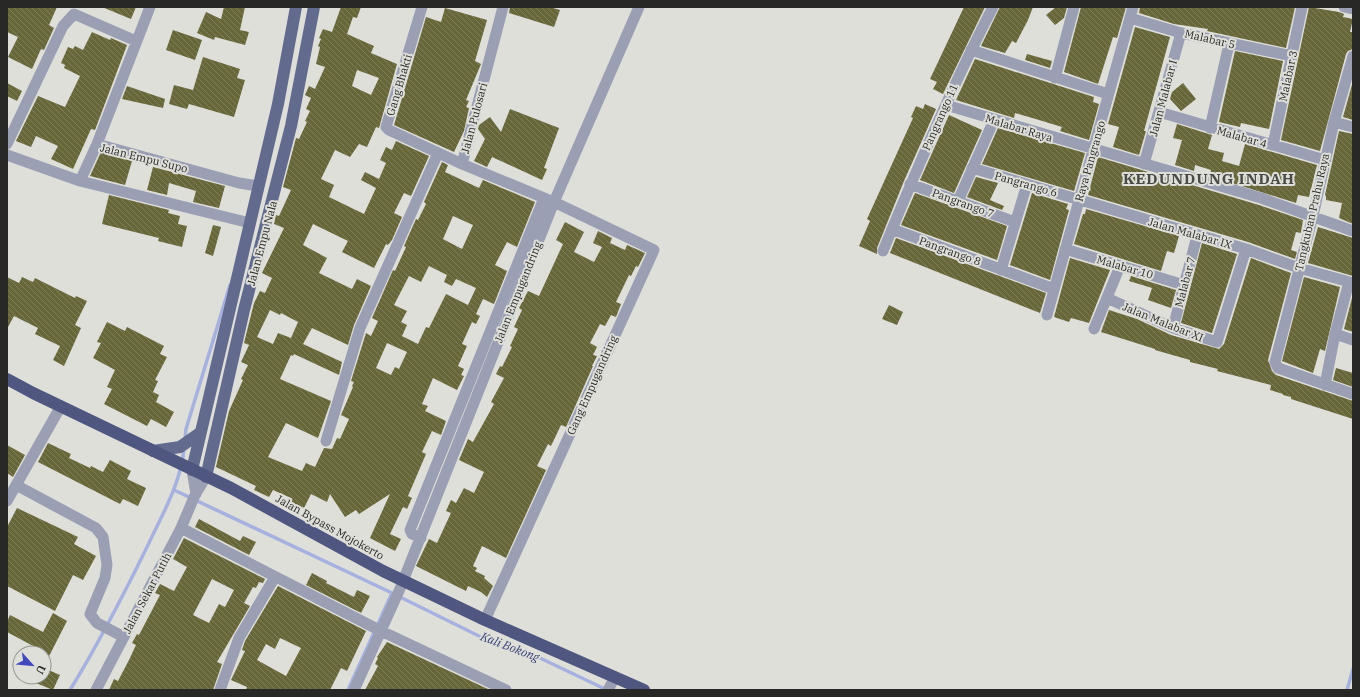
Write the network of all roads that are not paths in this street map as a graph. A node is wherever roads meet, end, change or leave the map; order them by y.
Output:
1 (150, 7) edge
2 (296, 7) edge
3 (314, 7) edge
4 (422, 7) edge
5 (503, 7) edge
6 (639, 7) edge
7 (993, 7) edge
8 (1074, 7) edge
9 (1302, 7) edge
10 (1344, 7) edge
11 (1353, 10) edge
12 (1132, 12) edge
13 (1181, 32) junction
14 (136, 41) junction
15 (1229, 44) junction
16 (971, 50) junction
17 (1292, 56) junction
18 (1353, 56) edge
19 (1352, 70) edge
20 (1055, 78) junction
21 (1108, 94) junction
22 (278, 104) junction
23 (946, 105) junction
24 (295, 107) junction
25 (1159, 112) junction
26 (994, 120) junction
27 (1334, 122) junction
28 (1353, 127) edge
29 (1210, 128) junction
30 (272, 132) junction
31 (289, 136) junction
32 (7, 144) edge
33 (97, 144) junction
34 (1273, 146) junction
35 (1093, 150) junction
36 (438, 153) junction
37 (7, 155) edge
38 (1325, 160) junction
39 (462, 164) junction
40 (1144, 164) junction
41 (972, 168) junction
42 (80, 181) junction
43 (910, 184) junction
44 (1027, 184) junction
45 (258, 186) junction
46 (549, 200) junction
47 (1079, 200) junction
48 (958, 201) junction
49 (1313, 216) junction
50 (1016, 222) junction
51 (250, 223) junction
52 (892, 229) junction
53 (1353, 231) edge
54 (1198, 236) junction
55 (1065, 249) junction
56 (1246, 249) junction
57 (883, 251) dead end
58 (1120, 266) junction
59 (1299, 268) junction
60 (1001, 270) junction
61 (1351, 283) edge
62 (1184, 285) junction
63 (1054, 289) junction
64 (1107, 298) junction
65 (1047, 315) dead end
66 (1173, 328) junction
67 (1094, 330) dead end
68 (1335, 334) junction
69 (1353, 340) edge
70 (7, 379) edge
71 (1325, 385) junction
72 (1353, 394) edge
73 (61, 406) junction
74 (197, 436) junction
75 (326, 441) dead end
76 (153, 451) junction
77 (184, 466) junction
78 (206, 477) junction
79 (16, 485) junction
80 (194, 498) junction
81 (7, 501) edge
82 (182, 528) junction
83 (275, 577) junction
84 (399, 591) junction
85 (485, 620) junction
86 (378, 630) junction
87 (124, 637) junction
88 (611, 684) edge
89 (96, 690) edge
90 (220, 690) edge
91 (354, 690) edge
92 (506, 690) edge
93 (644, 690) edge

1 - 14 street
2 - 22 main road, Jalan Empu Nala
3 - 24 main road, Jalan Empu Nala
4 - 36 street, Gang Bhakti
5 - 39 street, Jalan Pulosari
6 - 46 street
7 - 16 street, Pangrango 11
8 - 20 street
9 - 17 street, Malabar 3
10 - 11 street
12 - 13 street, Malabar 5
12 - 21 street, Raya Pangrango
13 - 15 street, Malabar 5
13 - 25 street, Jalan Malabar I
14 - 32 street
14 - 33 street
15 - 17 street, Malabar 5
15 - 29 street
16 - 20 street
16 - 23 street, Pangrango 11
17 - 34 street, Malabar 3
18 - 19 street, Tangkuban Prahu Raya
19 - 27 street, Tangkuban Prahu Raya
20 - 21 street
21 - 35 street, Raya Pangrango
22 - 24 main road
22 - 30 main road, Jalan Empu Nala
23 - 26 street, Malabar Raya
23 - 43 street, Pangrango 11
24 - 31 main road, Jalan Empu Nala
25 - 29 street, Malabar 4
25 - 40 street, Jalan Malabar I
26 - 35 street, Malabar Raya
26 - 41 street
27 - 28 street
27 - 38 street, Tangkuban Prahu Raya
29 - 34 street, Malabar 4
30 - 31 main road
30 - 45 main road, Jalan Empu Nala
31 - 78 main road, Jalan Empu Nala
33 - 42 street, Jalan Empu Supo
33 - 45 street, Jalan Empu Supo
34 - 38 street, Malabar 4
35 - 40 street, Malabar Raya
35 - 47 street, Raya Pangrango
36 - 39 street, Gang Bhakti
36 - 75 street
37 - 42 street
38 - 49 street, Tangkuban Prahu Raya
39 - 46 street, Jalan Pulosari
40 - 49 street, Malabar Raya
41 - 44 street, Pangrango 6
41 - 48 street
42 - 51 street
43 - 48 street, Pangrango 7
43 - 52 street
44 - 47 street, Pangrango 6
44 - 50 street
45 - 51 main road, Jalan Empu Nala
46 - 84 street, Jalan Empugandring
46 - 85 street, Gang Empugandring
47 - 54 street, Jalan Malabar IX
47 - 55 street, Raya Pangrango
48 - 50 street, Pangrango 7
49 - 53 street, Malabar Raya
49 - 59 street, Tangkuban Prahu Raya
50 - 60 street
51 - 74 main road, Jalan Empu Nala
52 - 57 street
52 - 60 street, Pangrango 8
54 - 56 street, Jalan Malabar IX
54 - 62 street, Malabar 7
55 - 58 street, Malabar 10
55 - 63 street, Raya Pangrango
56 - 59 street, Jalan Malabar IX
56 - 66 street, Jalan Malabar XI
58 - 62 street, Malabar 10
58 - 64 street
59 - 61 street, Jalan Malabar IX
59 - 71 street, Tangkuban Prahu Raya
60 - 63 street, Pangrango 8
61 - 68 street
62 - 66 street, Malabar 7
63 - 65 street, Raya Pangrango
64 - 66 street, Jalan Malabar XI
64 - 67 street
68 - 69 street
68 - 71 street
70 - 73 highway, Jalan Bypass Mojokerto
71 - 72 street
73 - 76 highway, Jalan Bypass Mojokerto
73 - 79 street
74 - 76 main road
74 - 77 main road, Jalan Empu Nala
76 - 77 highway, Jalan Bypass Mojokerto
77 - 78 highway, Jalan Bypass Mojokerto
77 - 80 street
78 - 80 street, Jalan Sekar Putih
78 - 84 highway, Jalan Bypass Mojokerto
79 - 81 street
79 - 87 street
80 - 82 street, Jalan Sekar Putih
82 - 83 street
82 - 87 street, Jalan Sekar Putih
83 - 86 street
83 - 90 street
84 - 85 highway, Jalan Bypass Mojokerto
84 - 86 street, Jalan Empugandring
85 - 88 highway, Jalan Bypass Mojokerto
86 - 91 street, Jalan Empugandring
86 - 92 street
87 - 89 street, Jalan Sekar Putih
88 - 93 highway, Jalan Bypass Mojokerto

